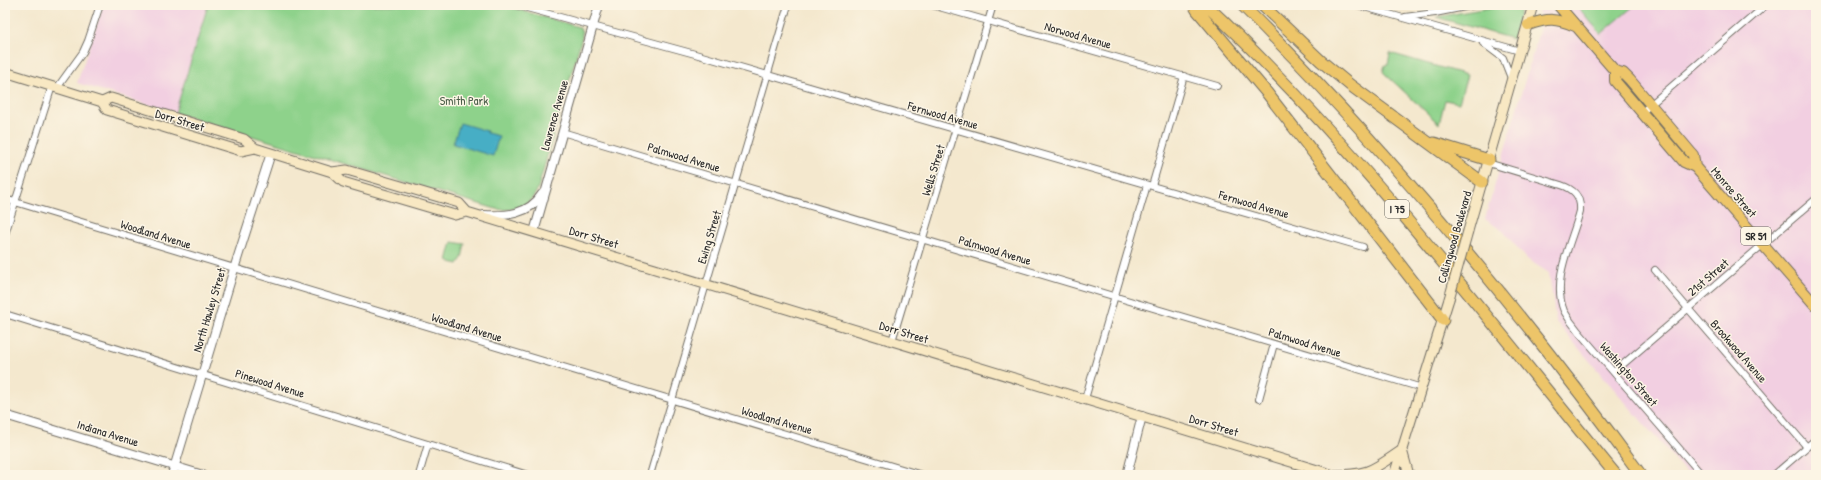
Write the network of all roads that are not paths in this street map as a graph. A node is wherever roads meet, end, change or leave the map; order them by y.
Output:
1 (100, 5) edge
2 (516, 5) edge
3 (599, 5) edge
4 (788, 5) edge
5 (932, 5) edge
6 (993, 5) edge
7 (1194, 5) edge
8 (1206, 5) edge
9 (1242, 5) edge
10 (1262, 5) edge
11 (1357, 5) edge
12 (1475, 5) edge
13 (1533, 5) edge
14 (1558, 5) edge
15 (1766, 5) edge
16 (1403, 18) junction
17 (988, 21) junction
18 (1528, 25) junction
19 (593, 26) junction
20 (1576, 26) junction
21 (1479, 39) junction
22 (1520, 51) junction
23 (1615, 71) junction
24 (5, 72) edge
25 (767, 76) junction
26 (1184, 76) junction
27 (1512, 81) junction
28 (1217, 86) dead end
29 (54, 87) junction
30 (1650, 105) junction
31 (1642, 112) junction
32 (956, 130) junction
33 (562, 132) junction
34 (1427, 141) junction
35 (271, 153) junction
36 (1489, 161) junction
37 (1695, 167) junction
38 (1482, 182) junction
39 (736, 184) junction
40 (546, 186) junction
41 (1150, 186) junction
42 (5, 199) edge
43 (1816, 199) edge
44 (15, 202) junction
45 (479, 215) junction
46 (534, 232) junction
47 (5, 234) edge
48 (922, 239) junction
49 (1763, 244) junction
50 (1363, 247) dead end
51 (234, 269) junction
52 (1655, 270) dead end
53 (706, 284) junction
54 (1115, 297) junction
55 (1816, 306) edge
56 (1688, 308) junction
57 (5, 314) edge
58 (1443, 320) junction
59 (892, 341) junction
60 (1274, 344) junction
61 (1614, 372) junction
62 (203, 374) junction
63 (1422, 388) junction
64 (1085, 399) junction
65 (1259, 399) dead end
66 (672, 400) junction
67 (1591, 407) junction
68 (5, 415) edge
69 (1142, 416) junction
70 (1574, 424) junction
71 (1816, 439) edge
72 (428, 444) junction
73 (1807, 447) junction
74 (1402, 450) junction
75 (175, 466) junction
76 (172, 475) edge
77 (203, 475) edge
78 (419, 475) edge
79 (528, 475) edge
80 (650, 475) edge
81 (922, 475) edge
82 (1127, 475) edge
83 (1333, 475) edge
84 (1394, 475) edge
85 (1409, 475) edge
86 (1606, 475) edge
87 (1616, 475) edge
88 (1641, 475) edge
89 (1649, 475) edge
90 (1702, 475) edge
91 (1774, 475) edge

1 - 29 street
2 - 19 street, Fernwood Avenue
3 - 19 street, Lawrence Avenue
4 - 25 street, Ewing Street
5 - 17 street, Norwood Avenue
6 - 17 street, Wells Street
7 - 58 highway
8 - 70 highway, I 75
9 - 67 highway, I 75
10 - 34 highway
11 - 16 street
12 - 16 street
13 - 18 main road, Collingwood Boulevard
14 - 20 main road, Monroe Street / SR 51
15 - 30 street
16 - 21 street
17 - 26 street, Norwood Avenue
17 - 32 street, Wells Street
18 - 20 main road
18 - 22 main road, Collingwood Boulevard
19 - 25 street, Fernwood Avenue
19 - 33 street, Lawrence Avenue
20 - 23 main road, Monroe Street / SR 51
21 - 22 street
21 - 27 street
22 - 27 main road, Collingwood Boulevard
23 - 30 main road, Monroe Street / SR 51
23 - 31 main road, Monroe Street / SR 51
24 - 29 main road, Dorr Street
25 - 32 street, Fernwood Avenue
25 - 39 street, Ewing Street
26 - 28 street, Norwood Avenue
26 - 41 street
27 - 36 main road, Collingwood Boulevard
29 - 35 main road, Dorr Street
29 - 44 street
30 - 31 street
30 - 37 main road, Monroe Street / SR 51
31 - 37 main road, Monroe Street / SR 51
32 - 41 street, Fernwood Avenue
32 - 48 street, Wells Street
33 - 39 street, Palmwood Avenue
33 - 40 street, Lawrence Avenue
34 - 36 highway
34 - 38 highway
35 - 45 main road, Dorr Street
35 - 51 street, North Hawley Street
36 - 38 main road, Collingwood Boulevard
36 - 61 street, Washington Street
37 - 49 main road, Monroe Street / SR 51
38 - 58 main road, Collingwood Boulevard, bridge
39 - 48 street, Palmwood Avenue
39 - 53 street, Ewing Street
40 - 45 street
40 - 46 street, Lawrence Avenue
41 - 50 street, Fernwood Avenue
41 - 54 street
42 - 44 street, Woodland Avenue
43 - 49 street, 21st Street
44 - 47 street
44 - 51 street, Woodland Avenue
45 - 46 main road, Dorr Street
46 - 53 main road, Dorr Street
48 - 54 street, Palmwood Avenue
48 - 59 street, Wells Street
49 - 55 main road, Monroe Street / SR 51
49 - 56 street, 21st Street
51 - 62 street, North Hawley Street
51 - 66 street, Woodland Avenue
52 - 56 street, Brookwood Avenue
53 - 59 main road, Dorr Street
53 - 66 street, Ewing Street
54 - 60 street, Palmwood Avenue
54 - 64 street
56 - 61 street, 21st Street
56 - 73 street, Brookwood Avenue
57 - 62 street, Pinewood Avenue
58 - 63 main road, Collingwood Boulevard
59 - 64 main road, Dorr Street
60 - 63 street, Palmwood Avenue
60 - 65 street
61 - 90 street, Washington Street
62 - 72 street, Pinewood Avenue
62 - 75 street, North Hawley Street
63 - 74 main road, Collingwood Boulevard
64 - 69 main road, Dorr Street
66 - 80 street, Ewing Street
66 - 81 street, Woodland Avenue
67 - 88 highway, I 75
67 - 89 highway
68 - 75 street, Indiana Avenue
69 - 82 street
69 - 83 main road, Dorr Street
70 - 86 highway
70 - 87 highway, I 75
71 - 73 street
72 - 78 street
72 - 79 street, Pinewood Avenue
73 - 91 street
74 - 83 main road, Dorr Street
74 - 84 main road, Collingwood Boulevard
74 - 85 main road
75 - 76 street, North Hawley Street
75 - 77 street, Indiana Avenue

